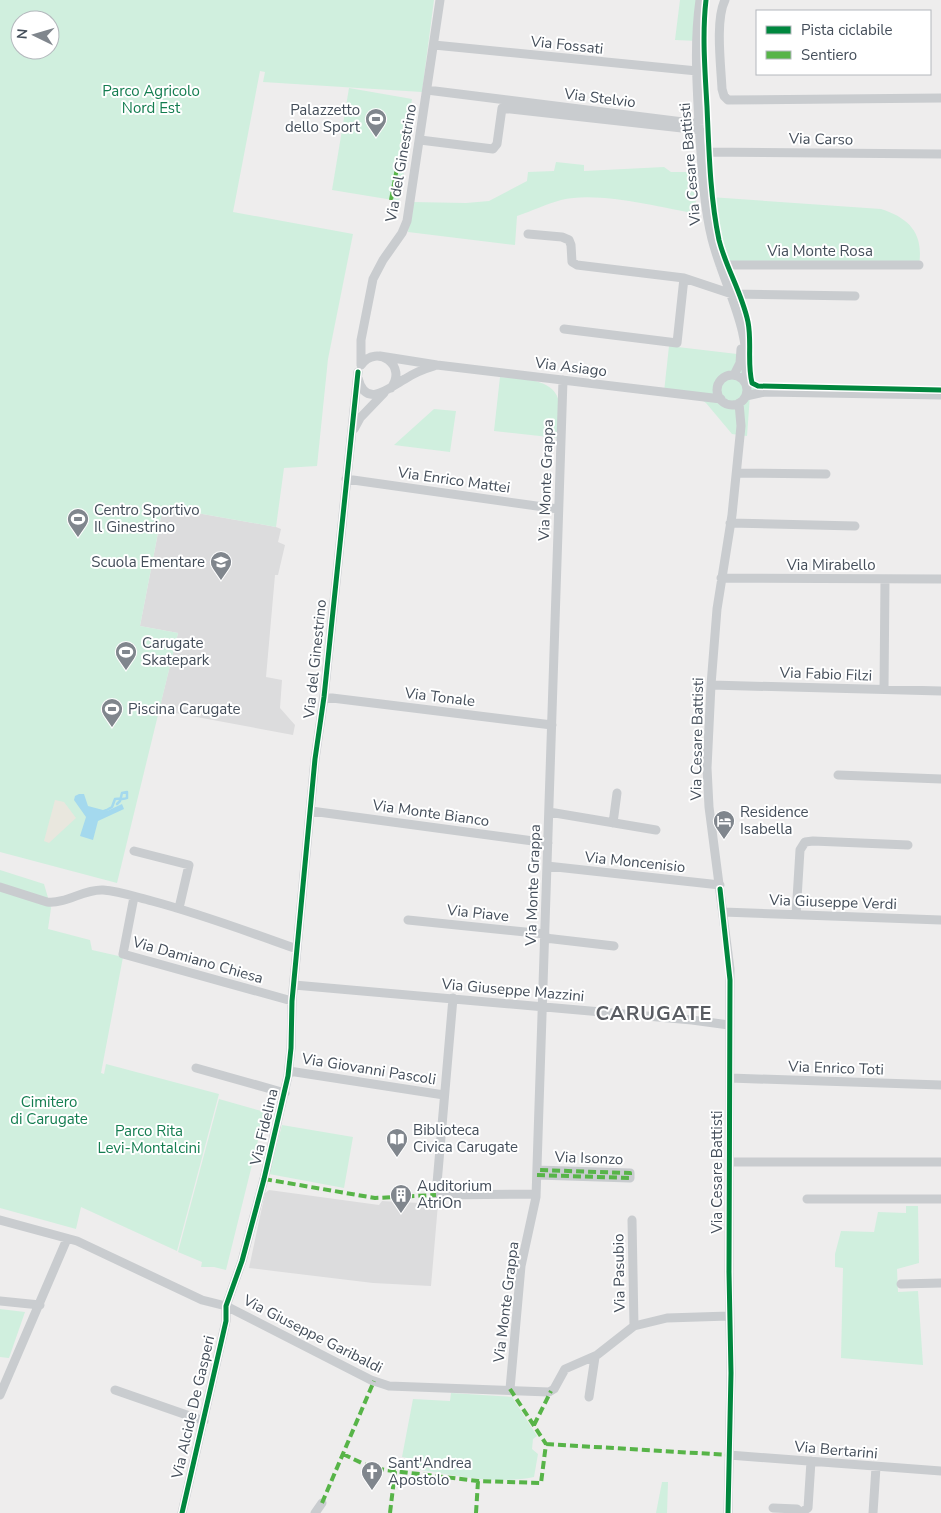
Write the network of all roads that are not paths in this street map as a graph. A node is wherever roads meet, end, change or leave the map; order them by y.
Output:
1 (440, 0) edge
2 (700, 0) edge
3 (725, 0) edge
4 (434, 45) junction
5 (697, 71) junction
6 (427, 90) junction
7 (941, 98) edge
8 (497, 99) junction
9 (502, 108) junction
10 (700, 127) junction
11 (420, 140) junction
12 (701, 152) junction
13 (941, 154) edge
14 (528, 234) dead end
15 (720, 265) junction
16 (919, 265) dead end
17 (684, 278) junction
18 (732, 294) junction
19 (855, 296) dead end
20 (740, 321) junction
21 (564, 329) dead end
22 (380, 356) junction
23 (362, 362) junction
24 (437, 365) junction
25 (734, 375) junction
26 (563, 380) junction
27 (746, 384) junction
28 (718, 386) junction
29 (388, 390) junction
30 (765, 392) junction
31 (941, 395) edge
32 (702, 396) junction
33 (746, 396) junction
34 (721, 399) junction
35 (739, 403) junction
36 (351, 436) junction
37 (737, 473) junction
38 (826, 474) dead end
39 (346, 479) junction
40 (558, 508) junction
41 (730, 523) junction
42 (855, 526) dead end
43 (721, 578) junction
44 (885, 579) junction
45 (941, 579) edge
46 (711, 685) junction
47 (884, 689) junction
48 (941, 691) edge
49 (324, 697) junction
50 (552, 725) junction
51 (838, 775) dead end
52 (941, 779) edge
53 (617, 793) dead end
54 (311, 811) junction
55 (549, 812) junction
56 (613, 823) junction
57 (656, 830) dead end
58 (548, 843) junction
59 (908, 846) dead end
60 (134, 851) dead end
61 (548, 866) junction
62 (720, 885) junction
63 (0, 887) edge
64 (134, 897) junction
65 (179, 908) junction
66 (723, 912) junction
67 (796, 915) junction
68 (408, 920) dead end
69 (941, 920) edge
70 (545, 936) junction
71 (614, 946) dead end
72 (297, 949) junction
73 (294, 985) junction
74 (453, 998) junction
75 (292, 1001) junction
76 (543, 1008) junction
77 (729, 1025) junction
78 (196, 1068) dead end
79 (289, 1070) junction
80 (730, 1078) junction
81 (941, 1086) edge
82 (285, 1093) junction
83 (444, 1095) junction
84 (730, 1162) junction
85 (941, 1162) edge
86 (537, 1172) junction
87 (536, 1194) junction
88 (807, 1199) dead end
89 (941, 1199) edge
90 (0, 1220) edge
91 (632, 1220) dead end
92 (67, 1239) junction
93 (941, 1283) edge
94 (901, 1284) dead end
95 (0, 1301) edge
96 (40, 1305) junction
97 (226, 1306) junction
98 (729, 1316) junction
99 (634, 1326) junction
100 (595, 1357) junction
101 (510, 1389) junction
102 (115, 1390) dead end
103 (0, 1396) edge
104 (589, 1397) dead end
105 (204, 1422) junction
106 (728, 1455) junction
107 (811, 1461) junction
108 (876, 1467) junction
109 (941, 1471) edge
110 (322, 1503) dead end
111 (773, 1508) dead end
112 (182, 1513) edge
113 (316, 1513) edge
114 (728, 1513) edge
115 (873, 1513) edge

1 - 4 street, Via del Ginestrino
2 - 5 street, Via Cesare Battisti
3 - 7 street
4 - 5 street, Via Fossati
4 - 6 street, Via del Ginestrino
5 - 10 street, Via Cesare Battisti
6 - 8 street, Via Stelvio
6 - 11 street, Via del Ginestrino
8 - 9 street
8 - 10 street, Via Stelvio
9 - 10 street, Via Stelvio
9 - 11 street
10 - 12 street, Via Cesare Battisti
11 - 23 street, Via del Ginestrino
12 - 13 street, Via Carso
12 - 15 street, Via Cesare Battisti
14 - 17 street
15 - 16 street, Via Monte Rosa
15 - 18 street, Via Cesare Battisti
17 - 18 street
17 - 21 street
18 - 19 street
18 - 20 street, Via Cesare Battisti
20 - 25 street, Via Cesare Battisti
20 - 27 street, Via Cesare Battisti
22 - 23 street
22 - 24 street, Via Asiago
22 - 29 street
23 - 29 street
23 - 36 street, Via del Ginestrino
24 - 26 street, Via Asiago
24 - 29 street, Via Asiago
25 - 27 street
25 - 28 street
26 - 32 street, Via Asiago
26 - 40 street, Via Monte Grappa
27 - 30 street
27 - 33 street
28 - 32 street
28 - 34 street
29 - 36 street, Via del Ginestrino
30 - 31 street
30 - 33 street
32 - 34 street, Via Asiago
33 - 35 street
34 - 35 street
35 - 37 street, Via Cesare Battisti
36 - 39 street, Via del Ginestrino
37 - 38 street
37 - 41 street, Via Cesare Battisti
39 - 40 street, Via Enrico Mattei
39 - 49 street, Via del Ginestrino
40 - 50 street, Via Monte Grappa
41 - 42 street
41 - 43 street, Via Cesare Battisti
43 - 44 street, Via Mirabello
43 - 46 street, Via Cesare Battisti
44 - 45 street, Via Mirabello
44 - 47 street
46 - 47 street, Via Fabio Filzi
46 - 62 street, Via Cesare Battisti
47 - 48 street, Via Fabio Filzi
49 - 50 street, Via Tonale
49 - 54 street, Via del Ginestrino
50 - 55 street, Via Monte Grappa
51 - 52 street
53 - 56 street
54 - 58 street, Via Monte Bianco
54 - 72 street, Via del Ginestrino
55 - 56 street
55 - 58 street, Via Monte Grappa
56 - 57 street
58 - 61 street, Via Monte Grappa
59 - 67 street
60 - 65 street
61 - 62 street, Via Moncenisio
61 - 70 street, Via Monte Grappa
62 - 66 street, Via Cesare Battisti
63 - 64 street
64 - 65 street
64 - 75 street, Via Damiano Chiesa
65 - 72 street
66 - 67 street, Via Giuseppe Verdi
66 - 77 street, Via Cesare Battisti
67 - 69 street, Via Giuseppe Verdi
68 - 70 street, Via Piave
70 - 71 street, Via Piave
70 - 76 street, Via Monte Grappa
72 - 73 street, Via Fidelina
73 - 74 street, Via Giuseppe Mazzini
73 - 75 street, Via Fidelina
74 - 76 street, Via Giuseppe Mazzini
74 - 83 street
75 - 79 street, Via Fidelina
76 - 77 street, Via Giuseppe Mazzini
76 - 86 street, Via Monte Grappa
77 - 80 street, Via Cesare Battisti
78 - 82 street
79 - 82 street, Via Fidelina
79 - 83 street, Via Giovanni Pascoli
80 - 81 street, Via Enrico Toti
80 - 84 street, Via Cesare Battisti
82 - 97 street, Via Fidelina
83 - 87 street
84 - 85 street
84 - 98 street, Via Cesare Battisti
86 - 86 street, Via Isonzo
86 - 87 street, Via Monte Grappa
87 - 101 street, Via Monte Grappa
88 - 89 street
90 - 92 street, Via Giuseppe Garibaldi
91 - 99 street, Via Pasubio
92 - 96 street
92 - 97 street, Via Giuseppe Garibaldi
93 - 94 street
95 - 96 street
96 - 103 street
97 - 101 street, Via Giuseppe Garibaldi
97 - 105 street, Via Alcide De Gasperi
98 - 99 street
98 - 106 street, Via Cesare Battisti
99 - 100 street
100 - 101 street, Via Giuseppe Garibaldi
100 - 104 street
102 - 105 street
105 - 112 street, Via Alcide De Gasperi
106 - 107 street, Via Bertarini
106 - 114 street, Via Cesare Battisti
107 - 108 street, Via Bertarini
107 - 111 street
108 - 109 street, Via Bertarini
108 - 115 street
110 - 113 street

